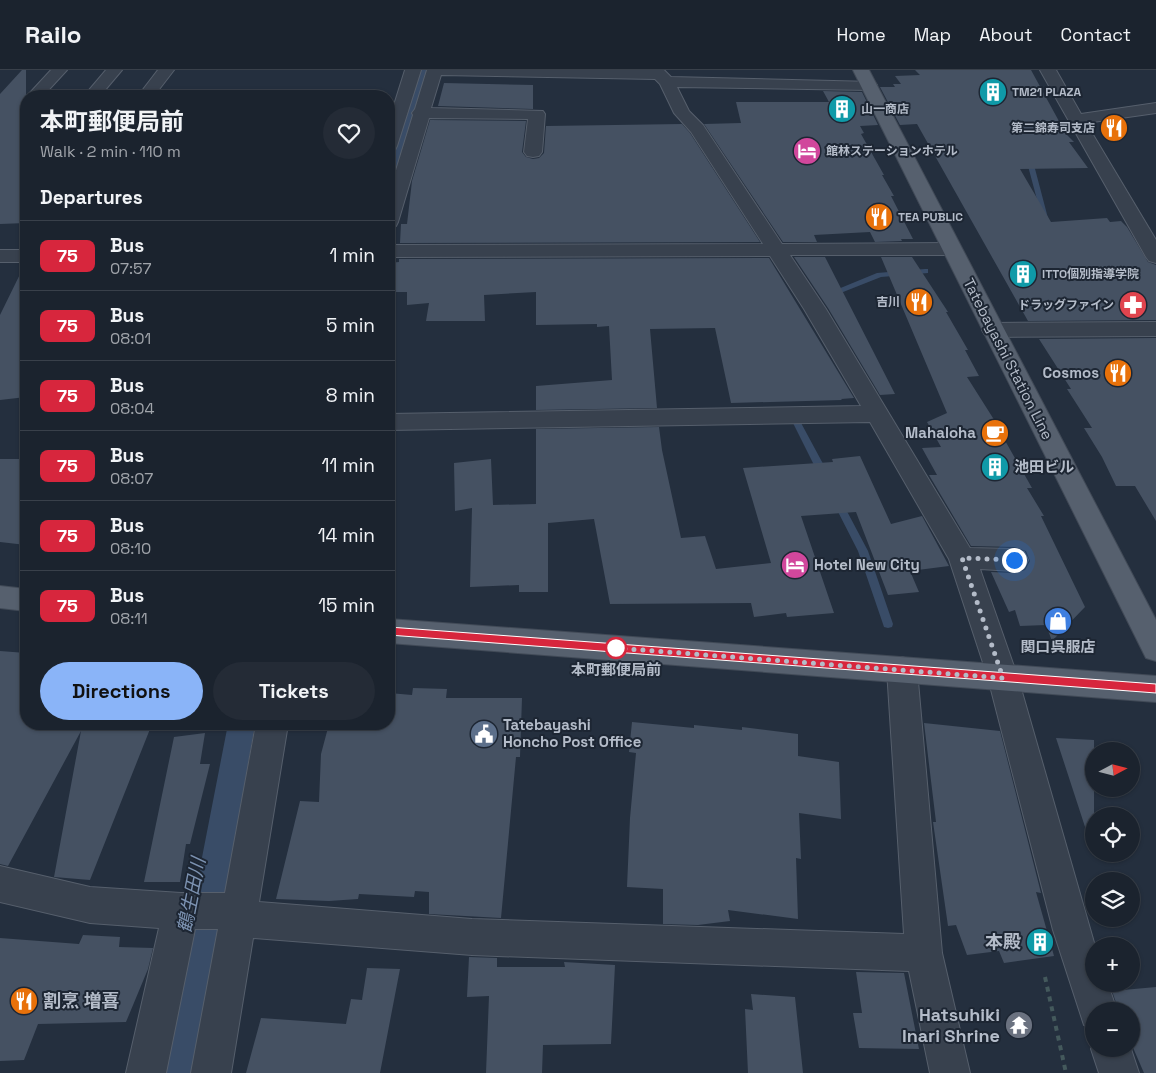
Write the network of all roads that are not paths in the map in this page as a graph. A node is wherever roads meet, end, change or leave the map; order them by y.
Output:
1 (59, 70) edge
2 (114, 70) edge
3 (166, 70) edge
4 (413, 70) edge
5 (435, 70) edge
6 (1048, 70) edge
7 (511, 71) edge
8 (546, 71) edge
9 (660, 75) edge
10 (865, 77) edge
11 (41, 90) edge
12 (97, 90) edge
13 (151, 90) edge
14 (1156, 108) edge
15 (420, 113) junction
16 (1076, 120) junction
17 (395, 127) edge
18 (533, 152) dead end
19 (395, 201) edge
20 (951, 249) junction
21 (777, 250) junction
22 (395, 251) edge
23 (0, 256) edge
24 (20, 256) edge
25 (1156, 257) edge
26 (1156, 329) edge
27 (994, 330) junction
28 (876, 414) junction
29 (395, 422) edge
30 (962, 558) junction
31 (1014, 560) dead end
32 (0, 597) edge
33 (20, 599) edge
34 (395, 631) edge
35 (1156, 649) edge
36 (902, 670) junction
37 (1003, 678) junction
38 (1156, 689) edge
39 (271, 730) edge
40 (0, 884) edge
41 (184, 910) junction
42 (233, 913) junction
43 (924, 953) junction
44 (1095, 1002) edge
45 (1114, 1057) edge
46 (146, 1073) edge
47 (211, 1073) edge
48 (950, 1073) edge
49 (1119, 1073) edge

1 - 11 street
2 - 12 street
3 - 13 street
4 - 17 street
5 - 7 street
5 - 15 street
6 - 16 street
7 - 8 street
8 - 9 street
9 - 10 street
9 - 21 street
10 - 20 main road, Tatebayashi Station Line
14 - 16 street
15 - 18 street
15 - 19 street
16 - 25 street
20 - 21 street
20 - 27 main road, Tatebayashi Station Line
21 - 22 street
21 - 28 street
23 - 24 street
26 - 27 street
27 - 35 main road, Tatebayashi Station Line
28 - 29 street
28 - 30 street
30 - 31 street
30 - 37 street
32 - 33 main road
34 - 36 main road
36 - 37 main road
36 - 43 street
37 - 38 main road
37 - 44 street
39 - 42 street
40 - 41 street
41 - 42 street
41 - 46 street
42 - 43 street
42 - 47 street
43 - 48 street
45 - 49 street

